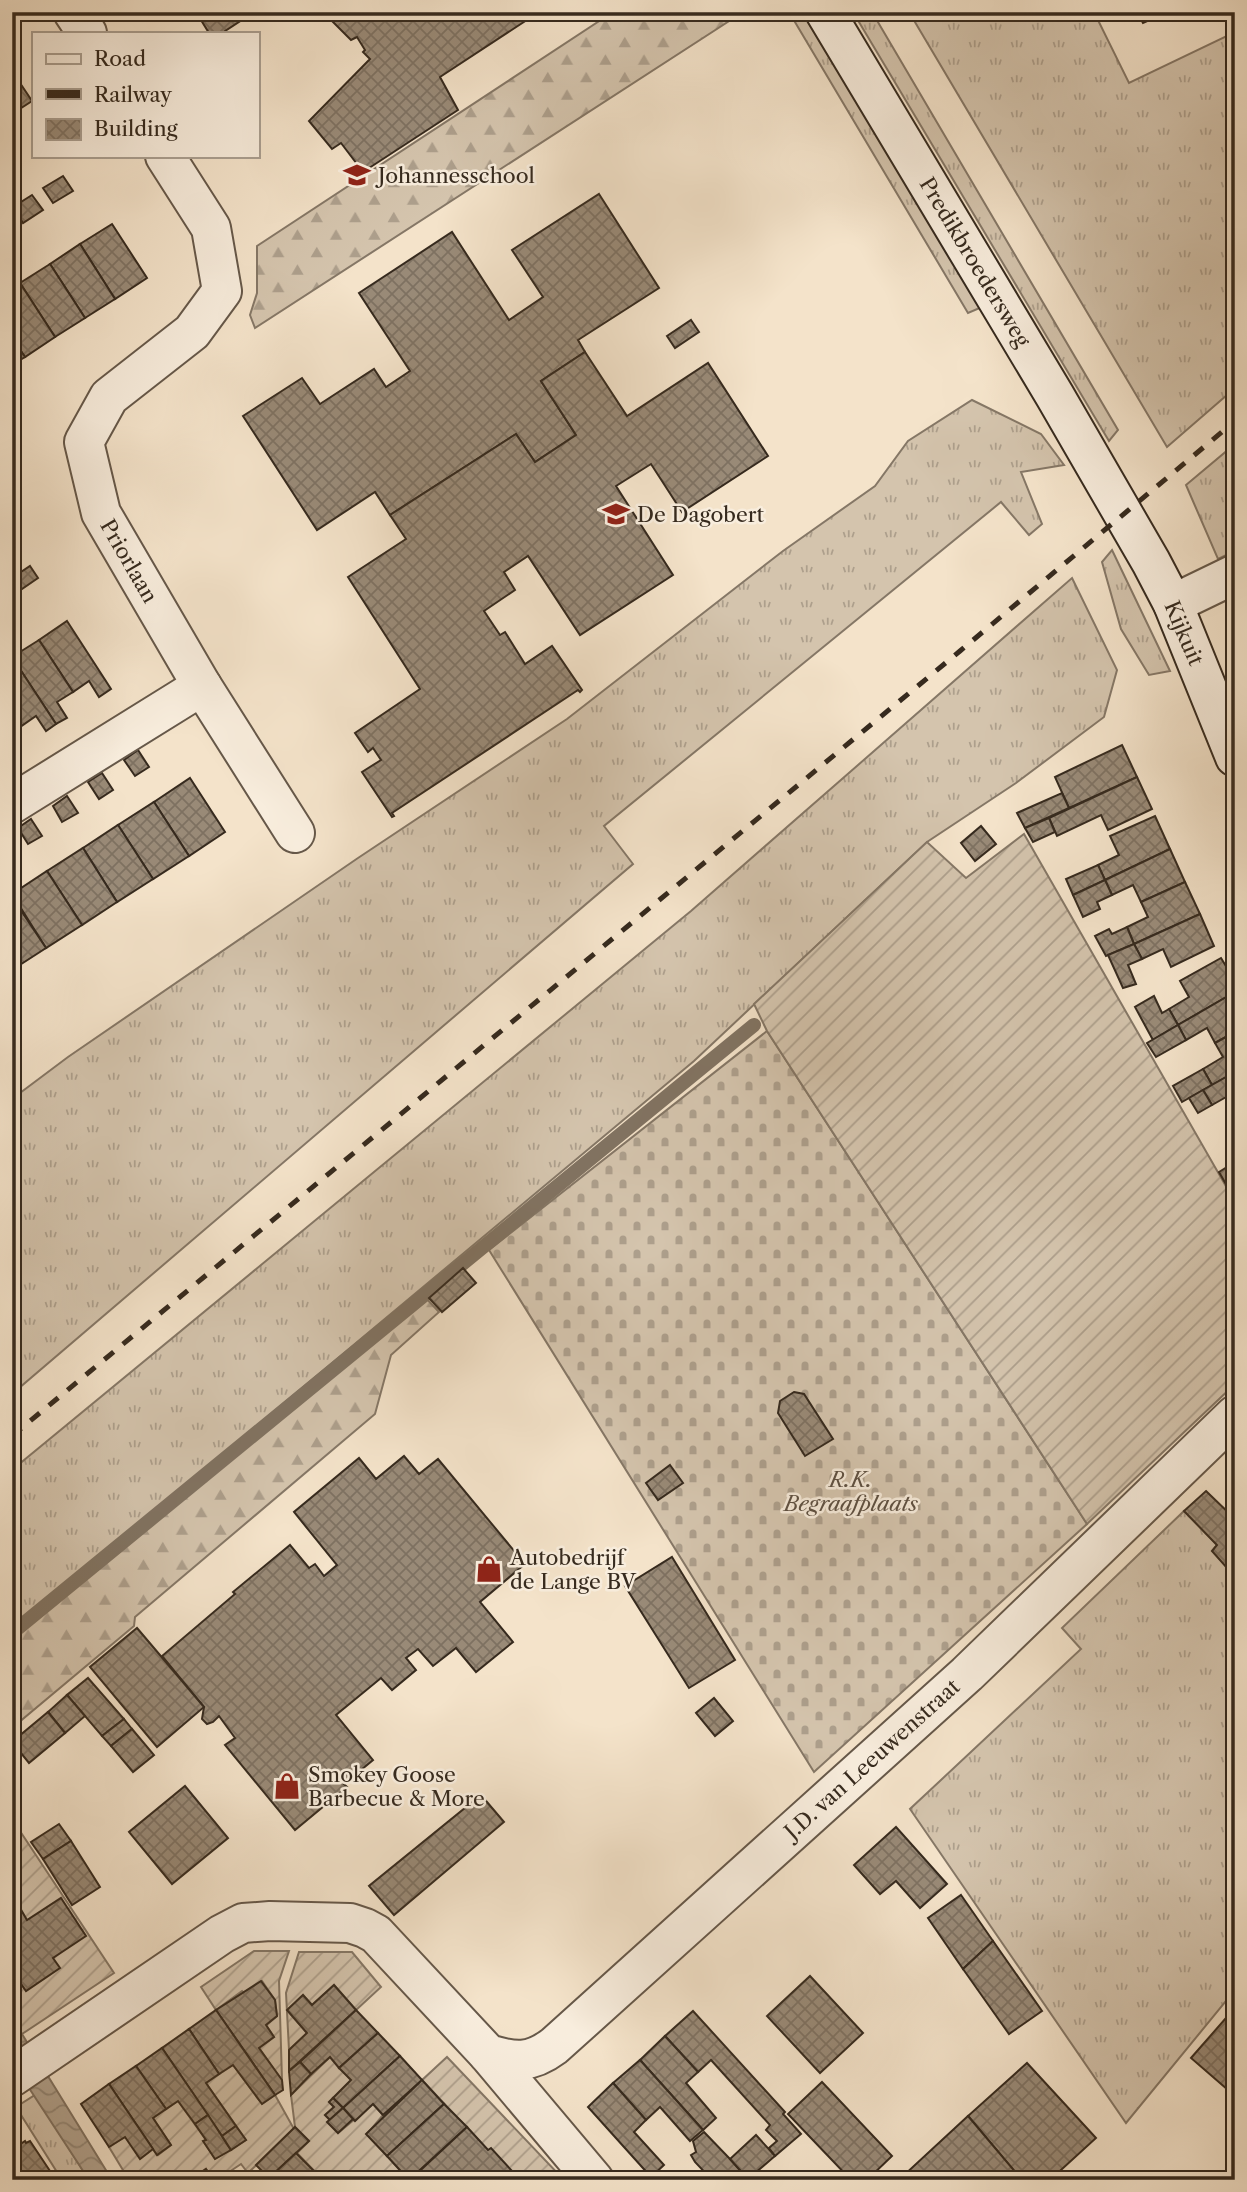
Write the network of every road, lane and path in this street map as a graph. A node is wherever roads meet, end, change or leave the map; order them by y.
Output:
1 (73, 12) edge
2 (825, 12) edge
3 (86, 32) edge
4 (166, 158) edge
5 (1122, 514) joint
6 (1235, 575) edge
7 (1173, 604) junction
8 (202, 686) junction
9 (1235, 757) edge
10 (12, 804) edge
11 (295, 833) dead end
12 (1235, 1415) edge
13 (488, 2054) junction
14 (12, 2077) edge
15 (594, 2180) edge

1 - 3 street
2 - 5 street, Predikbroedersweg
4 - 8 street, Priorlaan
5 - 7 street, Kijkuit
6 - 7 street
7 - 9 street, Kijkuit
8 - 10 street
8 - 11 street, Priorlaan
12 - 13 street, J.D. van Leeuwenstraat
13 - 14 street
13 - 15 street

